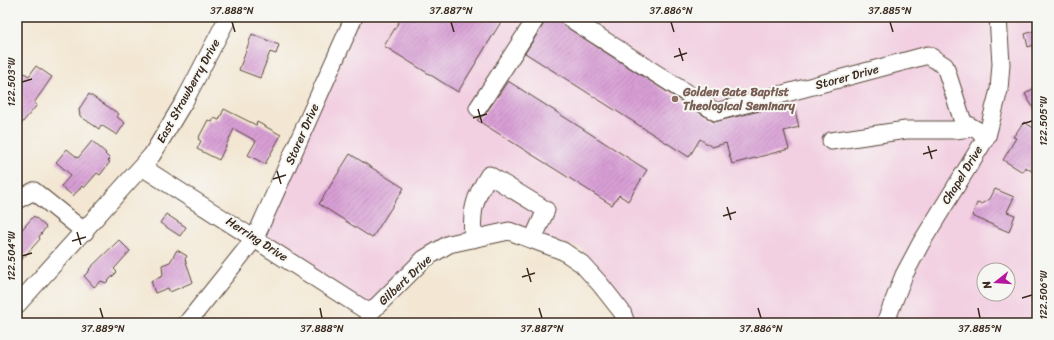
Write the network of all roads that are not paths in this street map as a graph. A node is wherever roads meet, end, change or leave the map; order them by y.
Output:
1 (228, 17) edge
2 (354, 17) edge
3 (537, 17) edge
4 (568, 17) edge
5 (998, 17) edge
6 (478, 108) dead end
7 (971, 128) junction
8 (987, 136) junction
9 (831, 141) dead end
10 (142, 167) junction
11 (17, 200) edge
12 (85, 232) junction
13 (256, 238) junction
14 (533, 238) junction
15 (473, 239) junction
16 (17, 305) edge
17 (370, 318) edge
18 (187, 323) edge
19 (626, 323) edge
20 (885, 323) edge

1 - 10 street, East Strawberry Drive
2 - 13 street, Storer Drive
3 - 6 street
4 - 7 street, Storer Drive
5 - 8 street, Chapel Drive
7 - 8 street, Storer Drive
7 - 9 street
8 - 20 street, Chapel Drive
10 - 12 street, East Strawberry Drive
10 - 13 street, Herring Drive
11 - 12 street
12 - 16 street, East Strawberry Drive
13 - 17 street, Herring Drive
13 - 18 street, Storer Drive
14 - 15 street, Gilbert Drive
14 - 15 street
14 - 19 street, Gilbert Drive
15 - 17 street, Gilbert Drive

